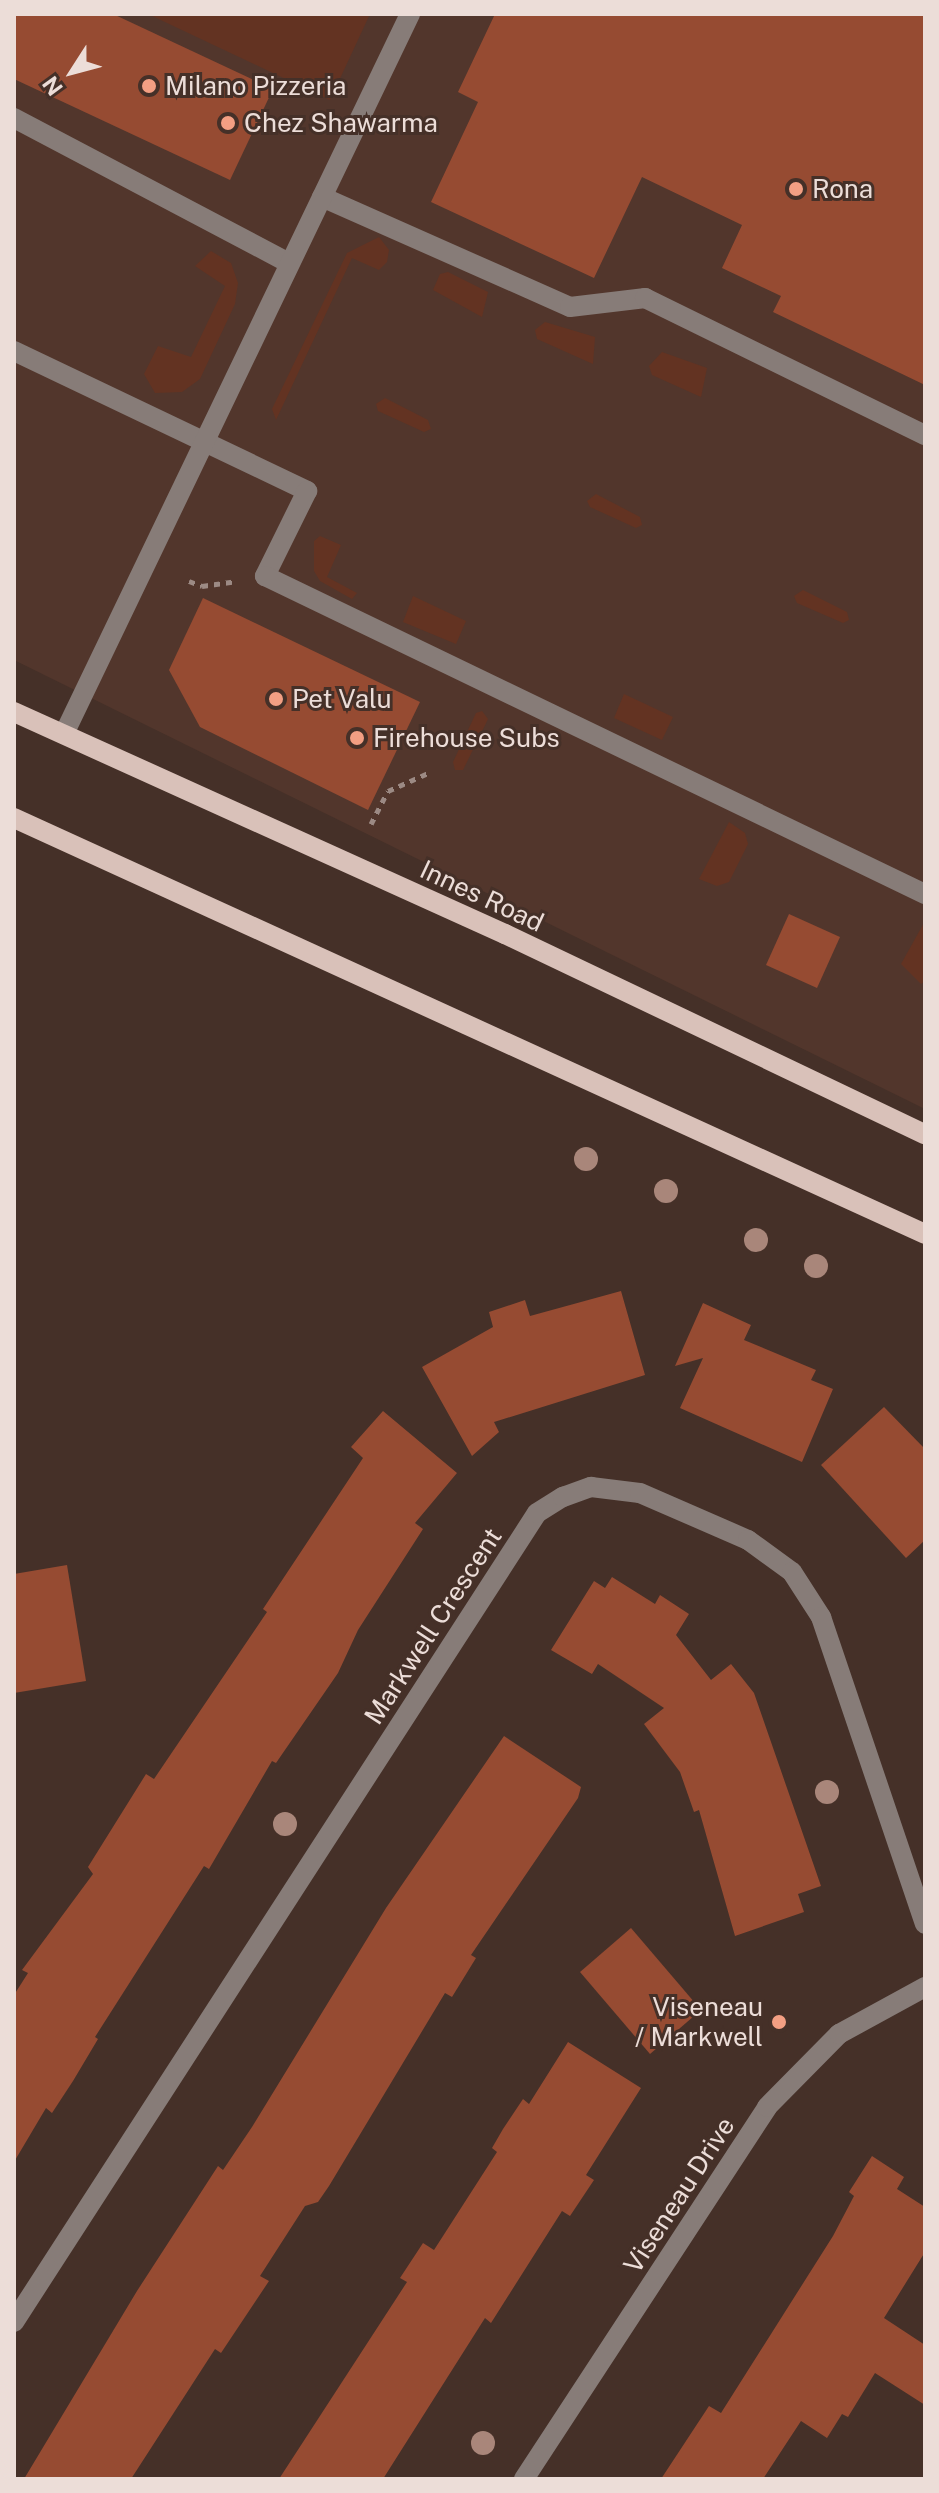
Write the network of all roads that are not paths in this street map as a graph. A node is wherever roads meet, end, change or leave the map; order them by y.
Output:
1 (410, 14) edge
2 (14, 118) edge
3 (322, 197) junction
4 (289, 263) junction
5 (14, 351) edge
6 (925, 435) edge
7 (209, 441) junction
8 (14, 712) edge
9 (64, 734) junction
10 (14, 818) edge
11 (925, 894) edge
12 (925, 1134) edge
13 (925, 1234) edge
14 (925, 1924) edge
15 (925, 1987) edge
16 (14, 2322) edge
17 (524, 2479) edge

1 - 3 street
2 - 4 street
3 - 4 street
3 - 6 street
4 - 7 street
5 - 7 street
7 - 9 street
7 - 11 street
8 - 9 main road, Innes Road
9 - 12 main road, Innes Road
10 - 13 main road
14 - 16 street, Markwell Crescent
15 - 17 street, Viseneau Drive

